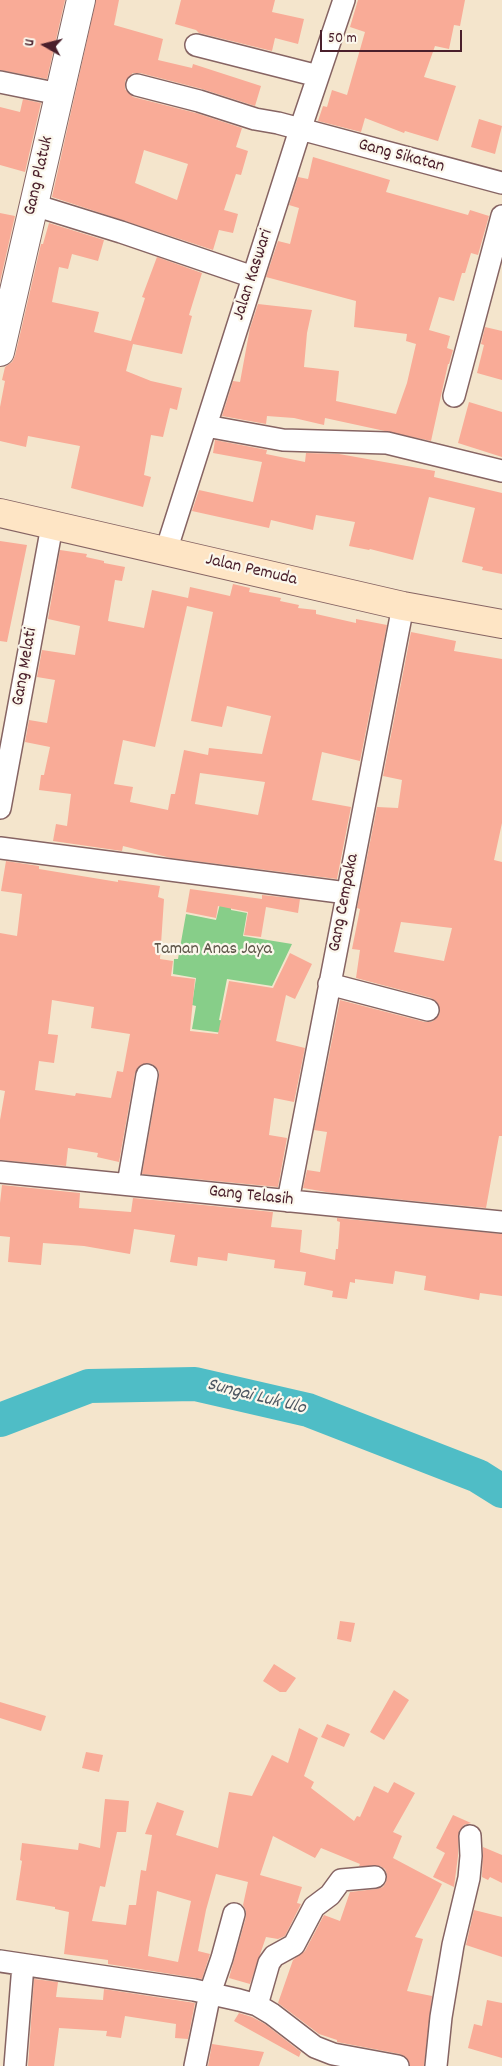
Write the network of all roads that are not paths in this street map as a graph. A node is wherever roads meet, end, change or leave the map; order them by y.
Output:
1 (81, 0) edge
2 (344, 0) edge
3 (196, 45) dead end
4 (318, 76) junction
5 (0, 82) edge
6 (137, 85) dead end
7 (59, 94) junction
8 (300, 130) junction
9 (502, 183) edge
10 (34, 205) junction
11 (502, 216) edge
12 (253, 277) junction
13 (0, 352) edge
14 (454, 396) dead end
15 (206, 426) junction
16 (502, 472) edge
17 (0, 513) edge
18 (52, 526) junction
19 (166, 551) junction
20 (403, 606) junction
21 (502, 624) edge
22 (0, 808) edge
23 (0, 848) edge
24 (347, 893) junction
25 (329, 984) junction
26 (428, 1010) dead end
27 (147, 1075) dead end
28 (0, 1172) edge
29 (128, 1184) junction
30 (288, 1201) junction
31 (501, 1217) edge
32 (470, 1836) dead end
33 (375, 1877) dead end
34 (234, 1914) dead end
35 (0, 1961) edge
36 (23, 1964) junction
37 (210, 1993) junction
38 (257, 2005) junction
39 (15, 2066) edge
40 (195, 2066) edge
41 (398, 2066) edge
42 (436, 2066) edge

1 - 7 street, Gang Platuk
2 - 4 street, Jalan Kaswari
3 - 4 street
4 - 8 street, Jalan Kaswari
5 - 7 street
6 - 8 street, Gang Sikatan
7 - 10 street, Gang Platuk
8 - 9 street, Gang Sikatan
8 - 12 street, Jalan Kaswari
10 - 12 street
10 - 13 street, Gang Platuk
11 - 14 street
12 - 15 street, Jalan Kaswari
15 - 16 street
15 - 19 street, Jalan Kaswari
17 - 18 main road, Jalan Pemuda
18 - 19 main road, Jalan Pemuda
18 - 22 street, Gang Melati
19 - 20 main road, Jalan Pemuda
20 - 21 main road, Jalan Pemuda
20 - 24 street, Gang Cempaka
23 - 24 street
24 - 25 street, Gang Cempaka
25 - 26 street
25 - 30 street, Gang Cempaka
27 - 29 street
28 - 29 street, Gang Telasih
29 - 30 street, Gang Telasih
30 - 31 street, Gang Telasih
32 - 42 street
33 - 38 street
34 - 37 street
35 - 36 street
36 - 37 street
36 - 39 street
37 - 38 street
37 - 40 street
38 - 41 street

